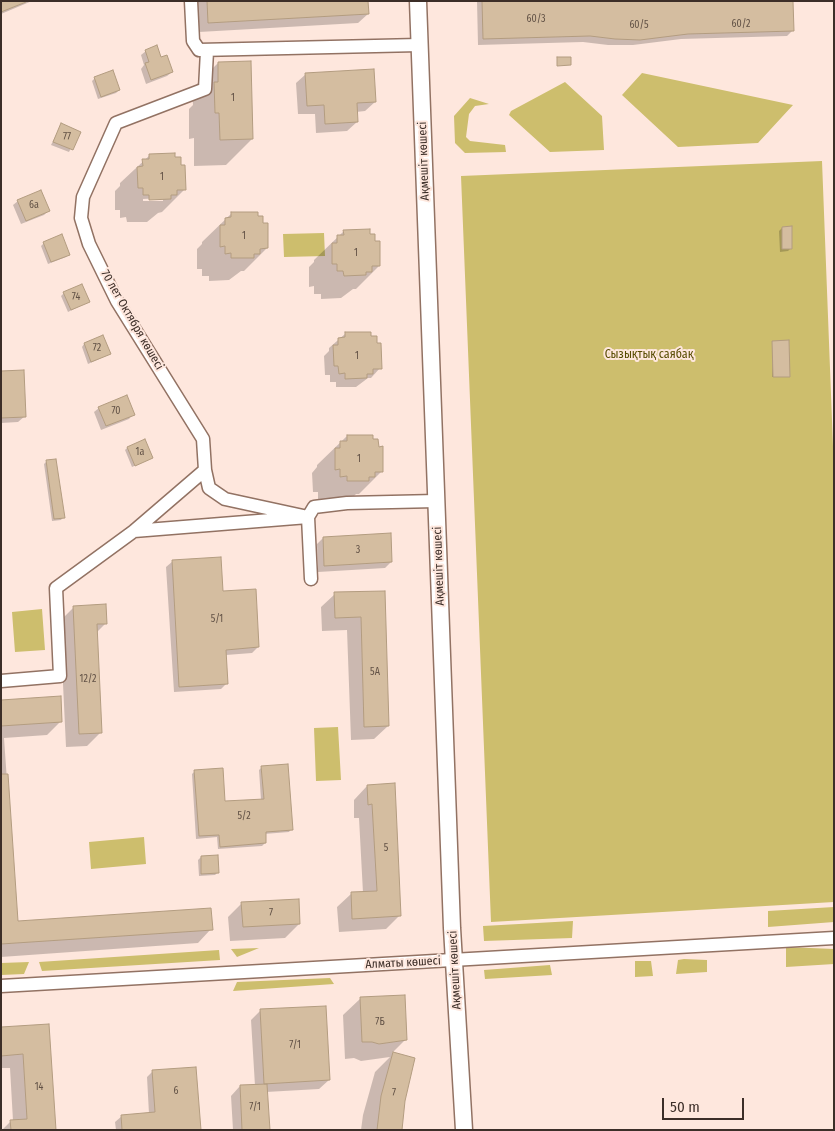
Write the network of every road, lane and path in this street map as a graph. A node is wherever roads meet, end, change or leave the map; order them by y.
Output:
1 (191, 1) edge
2 (418, 1) edge
3 (419, 46) junction
4 (207, 51) junction
5 (205, 470) junction
6 (436, 501) junction
7 (308, 517) junction
8 (134, 531) junction
9 (311, 579) dead end
10 (1, 680) edge
11 (834, 938) edge
12 (454, 960) junction
13 (1, 986) edge
14 (464, 1130) edge

1 - 4 street
2 - 3 main road, Ақмешіт көшесі
3 - 4 street
3 - 6 main road, Ақмешіт көшесі
4 - 5 street, 70 лет Октября көшесі
5 - 7 street, 70 лет Октября көшесі
5 - 8 street
6 - 7 street
6 - 12 main road, Ақмешіт көшесі
7 - 8 street
7 - 9 street
8 - 10 street
11 - 12 street, Алматы көшесі
12 - 13 street, Алматы көшесі
12 - 14 main road, Ақмешіт көшесі

